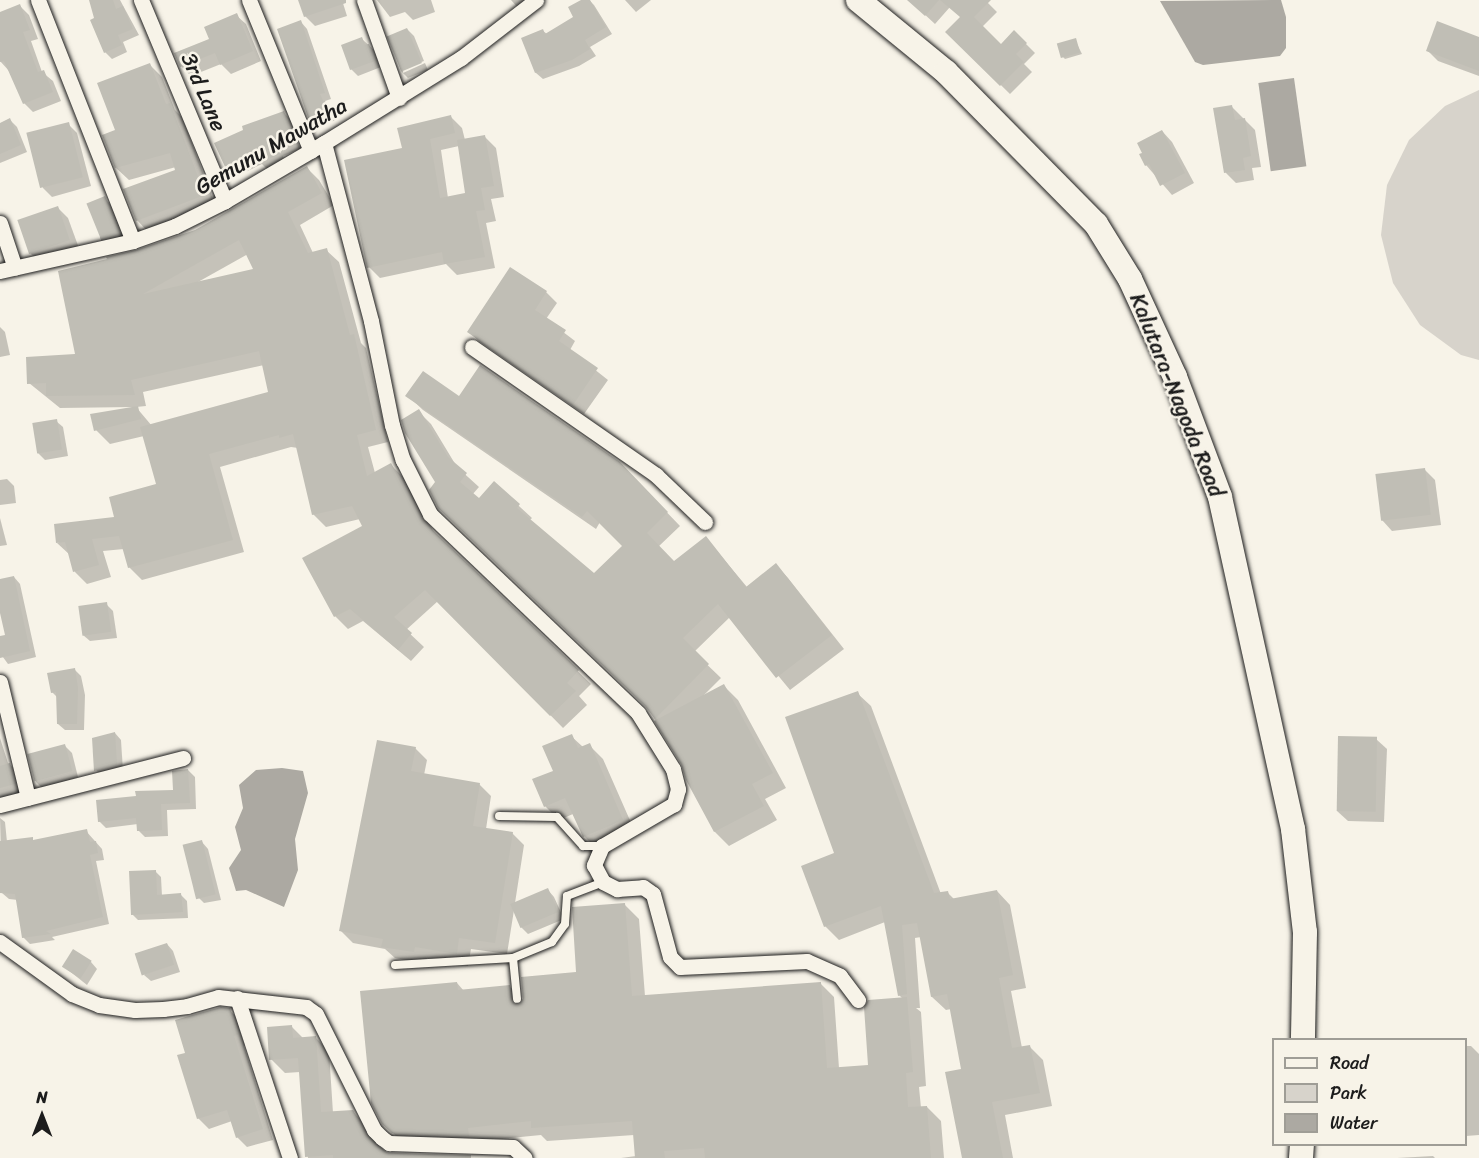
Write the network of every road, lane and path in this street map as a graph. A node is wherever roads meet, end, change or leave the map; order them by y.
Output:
1 (38, 0) edge
2 (141, 0) edge
3 (249, 0) edge
4 (364, 0) edge
5 (536, 0) edge
6 (858, 0) edge
7 (399, 98) junction
8 (318, 147) junction
9 (225, 201) junction
10 (0, 224) edge
11 (133, 241) junction
12 (15, 268) junction
13 (0, 271) edge
14 (472, 347) dead end
15 (705, 522) dead end
16 (0, 682) edge
17 (183, 758) dead end
18 (28, 798) junction
19 (0, 805) edge
20 (499, 816) dead end
21 (602, 846) junction
22 (603, 882) junction
23 (0, 942) edge
24 (513, 958) junction
25 (395, 965) dead end
26 (237, 998) junction
27 (517, 999) dead end
28 (858, 1000) dead end
29 (1303, 1038) edge
30 (290, 1158) edge
31 (525, 1158) edge

1 - 11 street
2 - 9 street, 3rd Lane
3 - 8 street
4 - 7 street
5 - 7 street, Gemunu Mawatha
6 - 29 main road, Kalutara-Nagoda Road
7 - 8 street, Gemunu Mawatha
8 - 9 street, Gemunu Mawatha
8 - 21 street
9 - 11 street, Gemunu Mawatha
10 - 12 street
11 - 12 street, Gemunu Mawatha
12 - 13 street, Gemunu Mawatha
14 - 15 street
16 - 18 street
17 - 18 street
18 - 19 street
20 - 21 lane
21 - 22 street
22 - 24 lane
22 - 28 street
23 - 26 street
24 - 25 lane
24 - 27 lane
26 - 30 street
26 - 31 street

